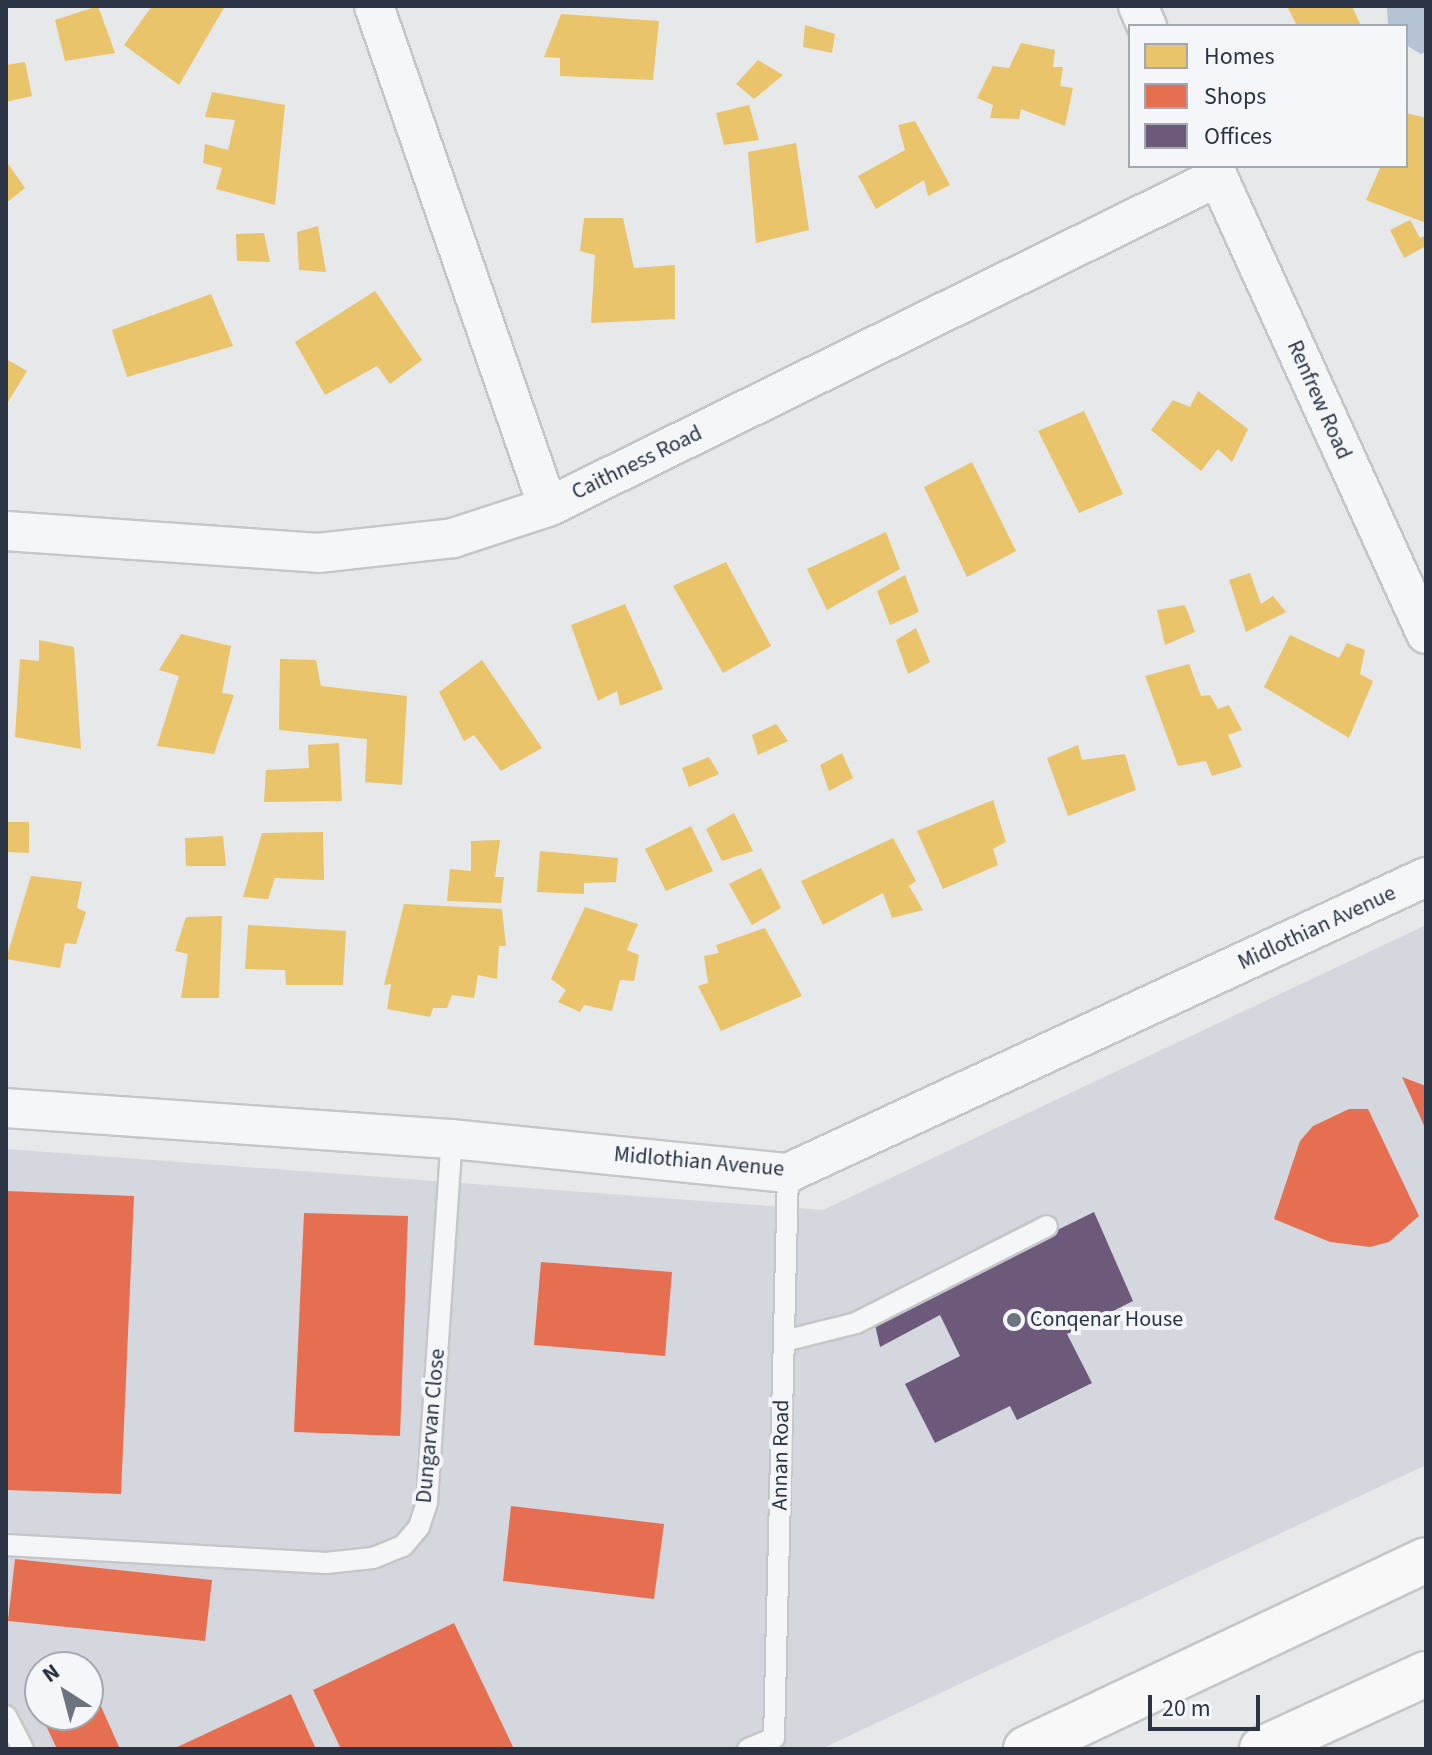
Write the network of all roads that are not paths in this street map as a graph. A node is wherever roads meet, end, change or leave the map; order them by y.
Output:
1 (374, 6) edge
2 (1215, 172) edge
3 (548, 507) junction
4 (6, 531) edge
5 (1426, 634) edge
6 (1426, 877) edge
7 (6, 1108) edge
8 (452, 1139) junction
9 (788, 1173) junction
10 (1047, 1226) dead end
11 (784, 1341) junction
12 (6, 1545) edge
13 (1426, 1560) edge
14 (1426, 1674) edge
15 (6, 1716) edge
16 (23, 1749) edge
17 (748, 1749) edge
18 (1026, 1749) edge
19 (1262, 1749) edge

1 - 3 street
2 - 3 street, Caithness Road
2 - 5 street, Renfrew Road
3 - 4 street, Caithness Road
6 - 9 street, Midlothian Avenue
7 - 8 street, Midlothian Avenue
8 - 9 street, Midlothian Avenue
8 - 12 lane, Dungarvan Close
9 - 11 lane, Annan Road
10 - 11 lane
11 - 17 lane, Annan Road
13 - 18 highway
14 - 19 highway
15 - 16 lane

